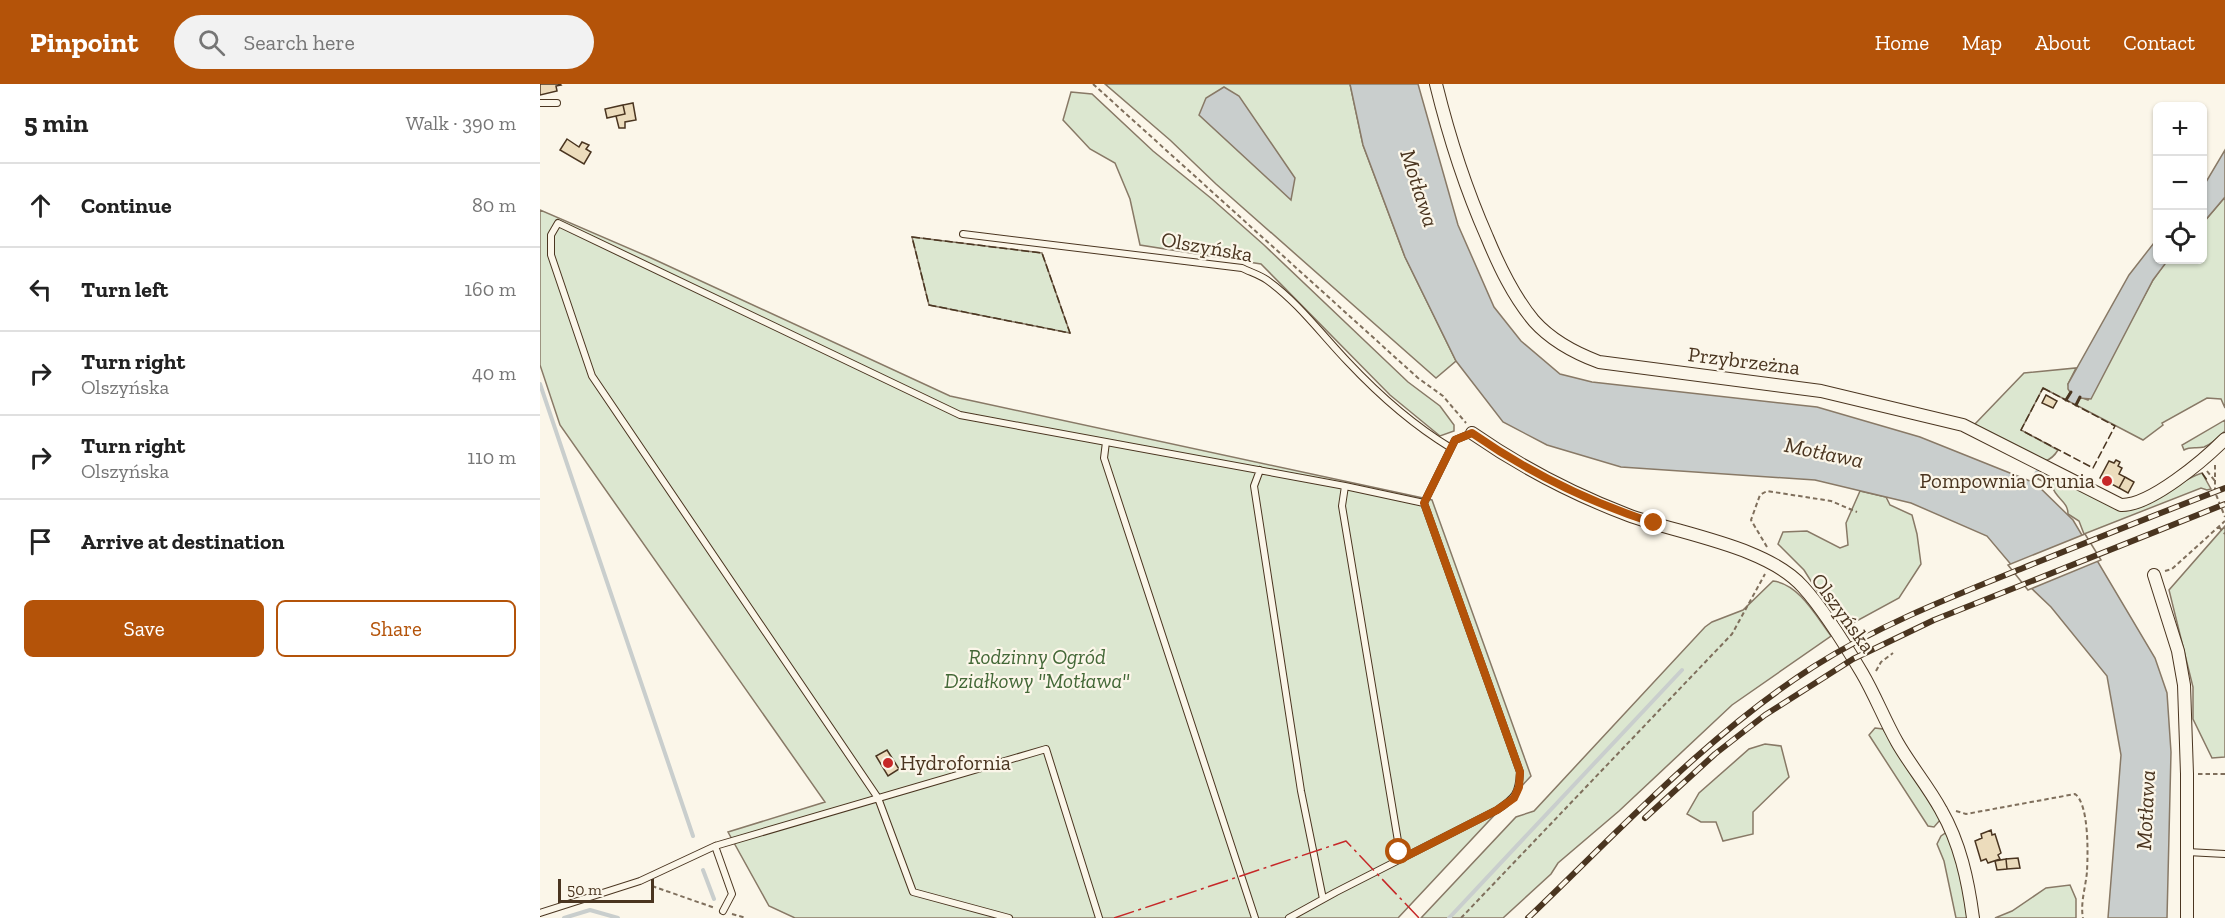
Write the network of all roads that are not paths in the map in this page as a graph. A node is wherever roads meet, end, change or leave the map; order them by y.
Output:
1 (1436, 84) edge
2 (540, 103) edge
3 (557, 103) dead end
4 (963, 234) dead end
5 (1472, 433) joint
6 (2225, 439) edge
7 (1106, 442) junction
8 (1451, 448) junction
9 (1260, 470) junction
10 (1345, 486) junction
11 (1425, 501) junction
12 (2154, 575) road end
13 (878, 798) junction
14 (715, 846) junction
15 (2187, 852) junction
16 (2225, 854) edge
17 (1401, 859) junction
18 (1323, 899) junction
19 (723, 911) road end
20 (540, 913) edge
21 (1009, 918) edge
22 (1100, 918) edge
23 (1255, 918) edge
24 (1288, 918) edge
25 (1973, 918) edge
26 (2187, 918) edge

1 - 6 street, Przybrzeżna
2 - 3 lane
4 - 8 lane, Olszyńska
5 - 8 lane
5 - 25 street, Olszyńska
7 - 9 lane
7 - 13 lane
7 - 23 lane
8 - 11 lane
9 - 10 lane
9 - 18 lane
10 - 11 lane
10 - 17 lane
11 - 17 lane
12 - 15 street
13 - 14 lane
13 - 21 lane
13 - 22 lane
14 - 19 lane
14 - 20 lane
15 - 16 lane
15 - 26 street
17 - 18 lane
18 - 24 lane

